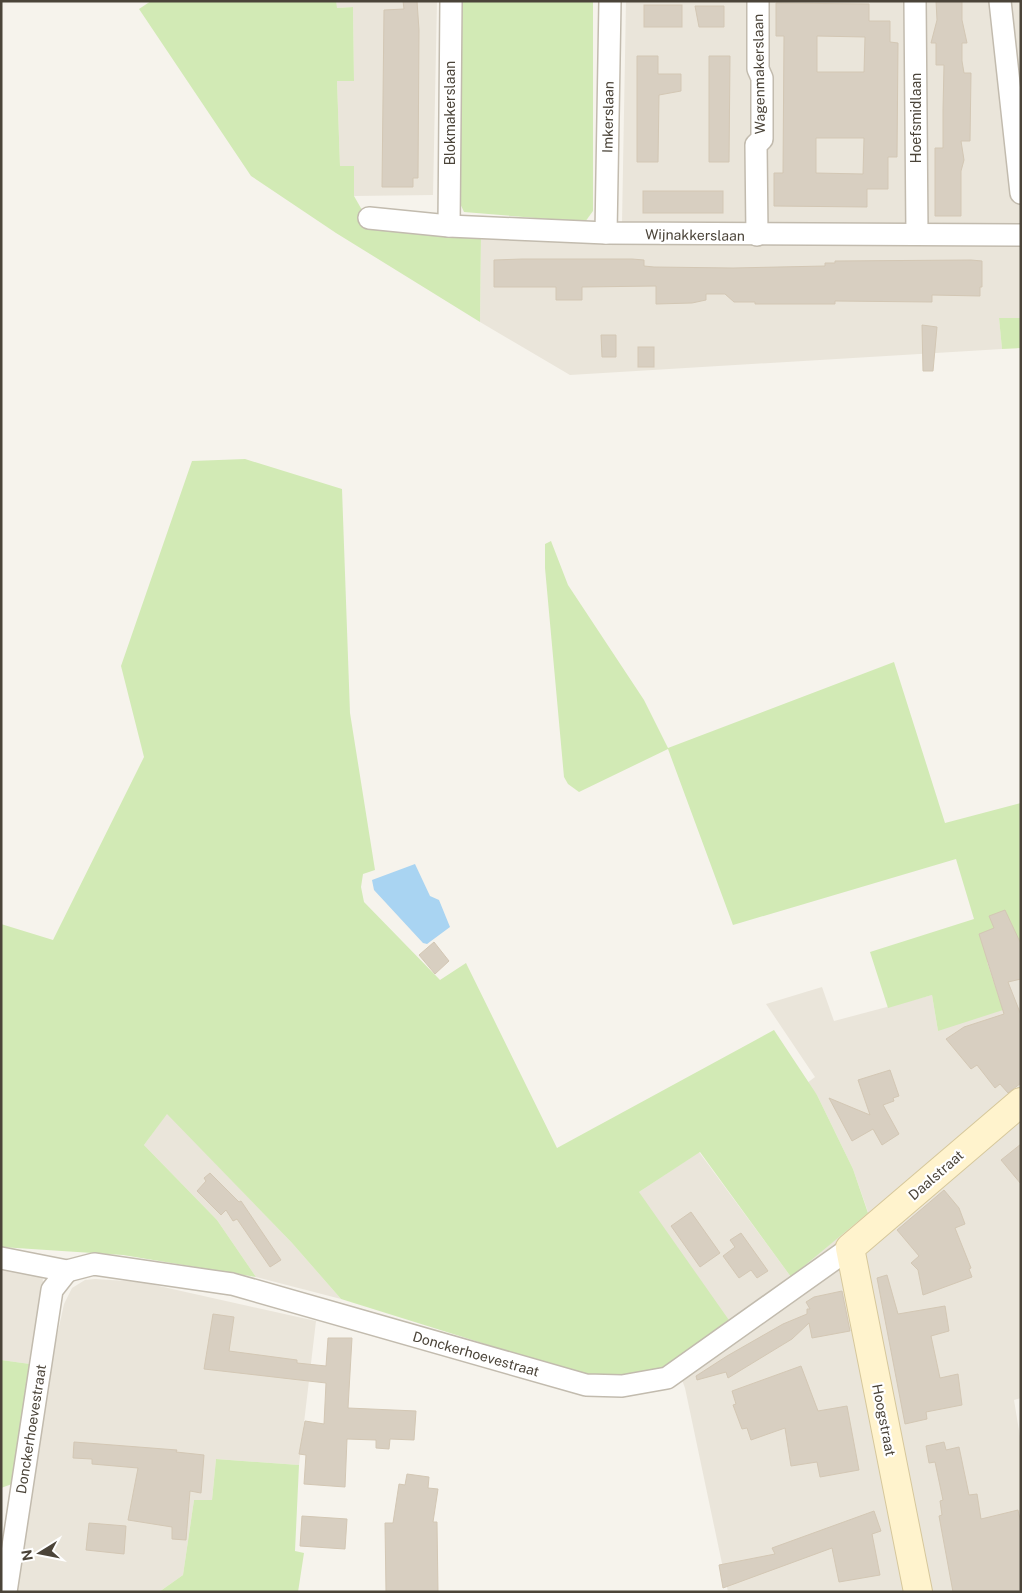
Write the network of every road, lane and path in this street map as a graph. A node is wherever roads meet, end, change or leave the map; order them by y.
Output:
1 (451, 1) edge
2 (610, 1) edge
3 (758, 1) edge
4 (915, 1) edge
5 (1000, 1) edge
6 (1021, 193) edge
7 (370, 218) dead end
8 (449, 226) junction
9 (606, 233) junction
10 (917, 234) junction
11 (1021, 235) edge
12 (757, 236) junction
13 (1021, 1102) edge
14 (850, 1248) junction
15 (1, 1258) edge
16 (67, 1271) junction
17 (6, 1592) edge
18 (918, 1592) edge

1 - 8 street, Blokmakerslaan
2 - 9 street, Imkerslaan
3 - 12 street, Wagenmakerslaan
4 - 10 street, Hoefsmidlaan
5 - 6 street
7 - 8 street, Wijnakkerslaan
8 - 9 street, Wijnakkerslaan
9 - 12 street, Wijnakkerslaan
10 - 11 street, Wijnakkerslaan
10 - 12 street, Wijnakkerslaan
13 - 14 street, Daalstraat
14 - 16 street, Donckerhoevestraat
14 - 18 street, Hoogstraat
15 - 16 street, Donckerhoevestraat
16 - 17 street, Donckerhoevestraat

